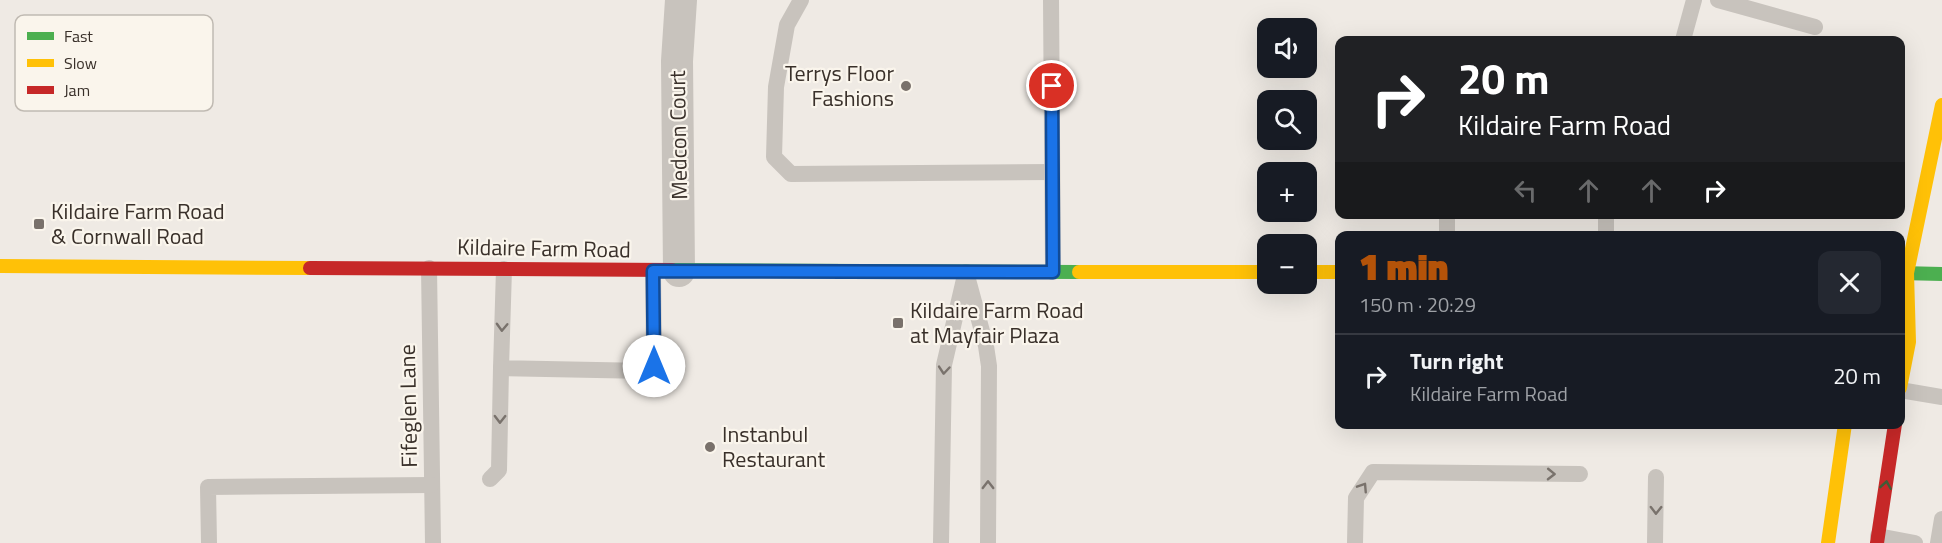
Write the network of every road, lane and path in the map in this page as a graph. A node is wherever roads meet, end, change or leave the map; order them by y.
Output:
1 (681, 0) edge
2 (801, 0) edge
3 (1051, 0) edge
4 (1694, 0) edge
5 (1718, 0) edge
6 (1815, 27) dead end
7 (1684, 36) edge
8 (1942, 105) edge
9 (1052, 172) junction
10 (0, 266) edge
11 (1905, 267) edge
12 (429, 268) junction
13 (504, 269) junction
14 (666, 271) junction
15 (966, 272) junction
16 (1053, 272) junction
17 (1257, 272) edge
18 (1317, 272) edge
19 (1335, 272) edge
20 (1942, 274) edge
21 (1905, 276) edge
22 (1905, 298) edge
23 (1905, 363) edge
24 (501, 368) junction
25 (1905, 390) edge
26 (1942, 397) edge
27 (1844, 429) edge
28 (1894, 429) edge
29 (1580, 474) dead end
30 (495, 475) dead end
31 (1656, 477) dead end
32 (431, 484) junction
33 (1942, 519) edge
34 (1877, 539) edge
35 (209, 543) edge
36 (433, 543) edge
37 (941, 543) edge
38 (988, 543) edge
39 (1355, 543) edge
40 (1655, 543) edge
41 (1828, 543) edge
42 (1915, 543) edge
43 (1938, 543) edge

1 - 14 street, Medcon Court
2 - 9 lane
3 - 9 lane
4 - 7 lane
5 - 6 lane
8 - 11 main road
9 - 16 lane
10 - 12 main road, Kildaire Farm Road
12 - 13 main road, Kildaire Farm Road
12 - 32 lane, Fifeglen Lane
13 - 14 main road, Kildaire Farm Road
13 -> 24 lane
14 - 15 main road, Kildaire Farm Road
14 - 24 lane
15 - 16 main road, Kildaire Farm Road
15 -> 37 lane
38 -> 15 lane
16 - 17 main road, Kildaire Farm Road
18 - 19 main road
20 - 21 main road
22 - 23 main road
24 -> 30 lane
25 - 26 lane
27 - 41 main road
34 -> 28 main road
39 -> 29 lane
31 -> 40 lane
32 - 35 lane
32 - 36 lane, Fifeglen Lane
33 - 43 lane
34 - 42 lane

